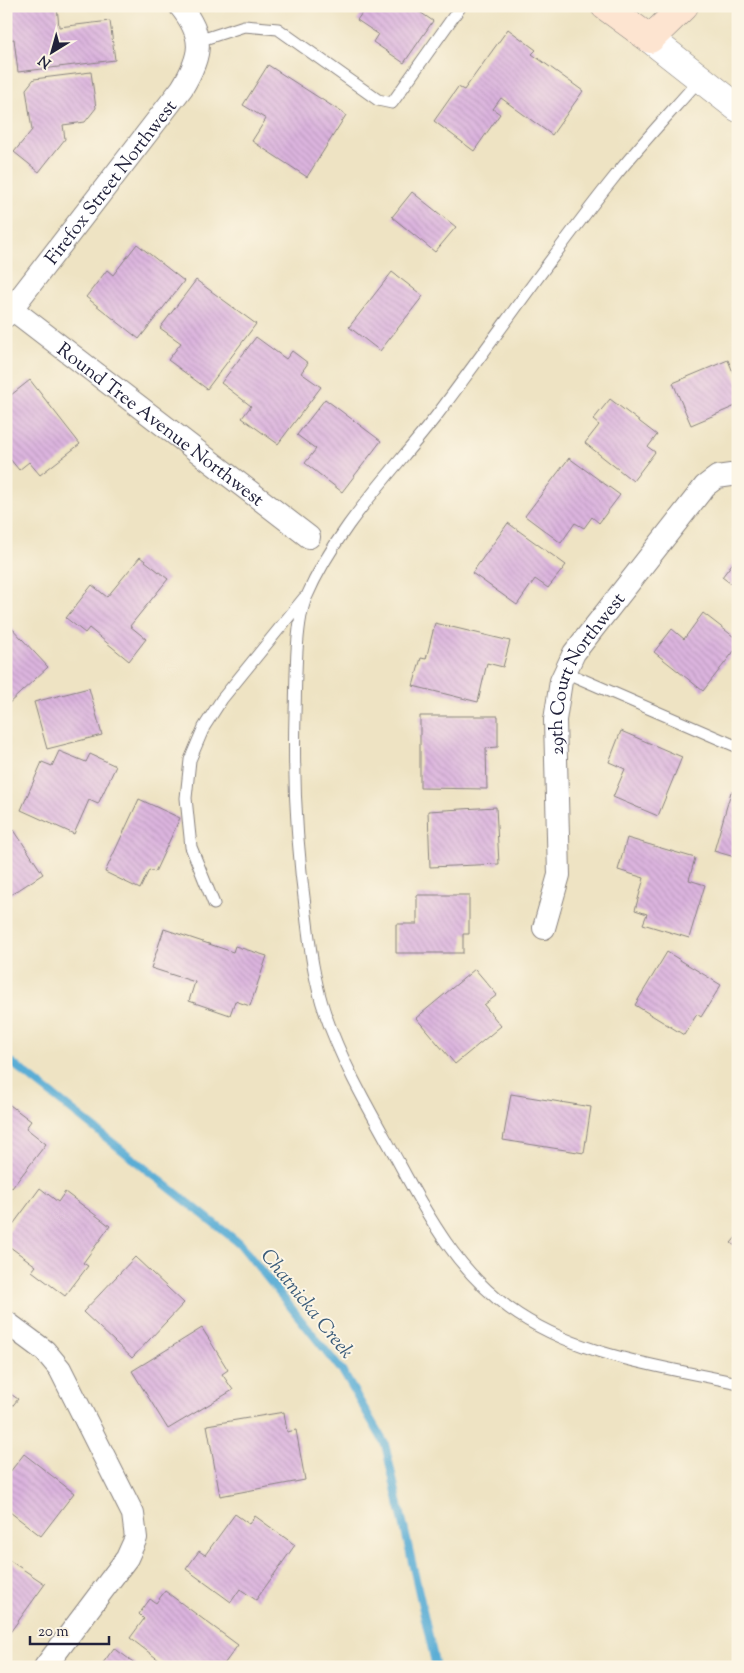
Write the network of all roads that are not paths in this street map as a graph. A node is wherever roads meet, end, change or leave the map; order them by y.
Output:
1 (180, 6) edge
2 (461, 6) edge
3 (605, 6) edge
4 (684, 6) edge
5 (650, 39) junction
6 (198, 41) junction
7 (700, 79) junction
8 (738, 108) edge
9 (9, 312) edge
10 (738, 474) edge
11 (309, 537) dead end
12 (309, 593) junction
13 (565, 672) junction
14 (738, 747) edge
15 (214, 904) dead end
16 (544, 928) dead end
17 (6, 1322) edge
18 (738, 1383) edge
19 (45, 1667) edge

1 - 6 street
2 - 6 lane
3 - 5 main road
4 - 5 main road
5 - 7 street
6 - 9 street, Firefox Street Northwest
7 - 8 street
7 - 12 lane
9 - 11 street, Round Tree Avenue Northwest
10 - 13 street, 29th Court Northwest
12 - 15 lane
12 - 18 lane
13 - 14 lane
13 - 16 street, 29th Court Northwest
17 - 19 street

